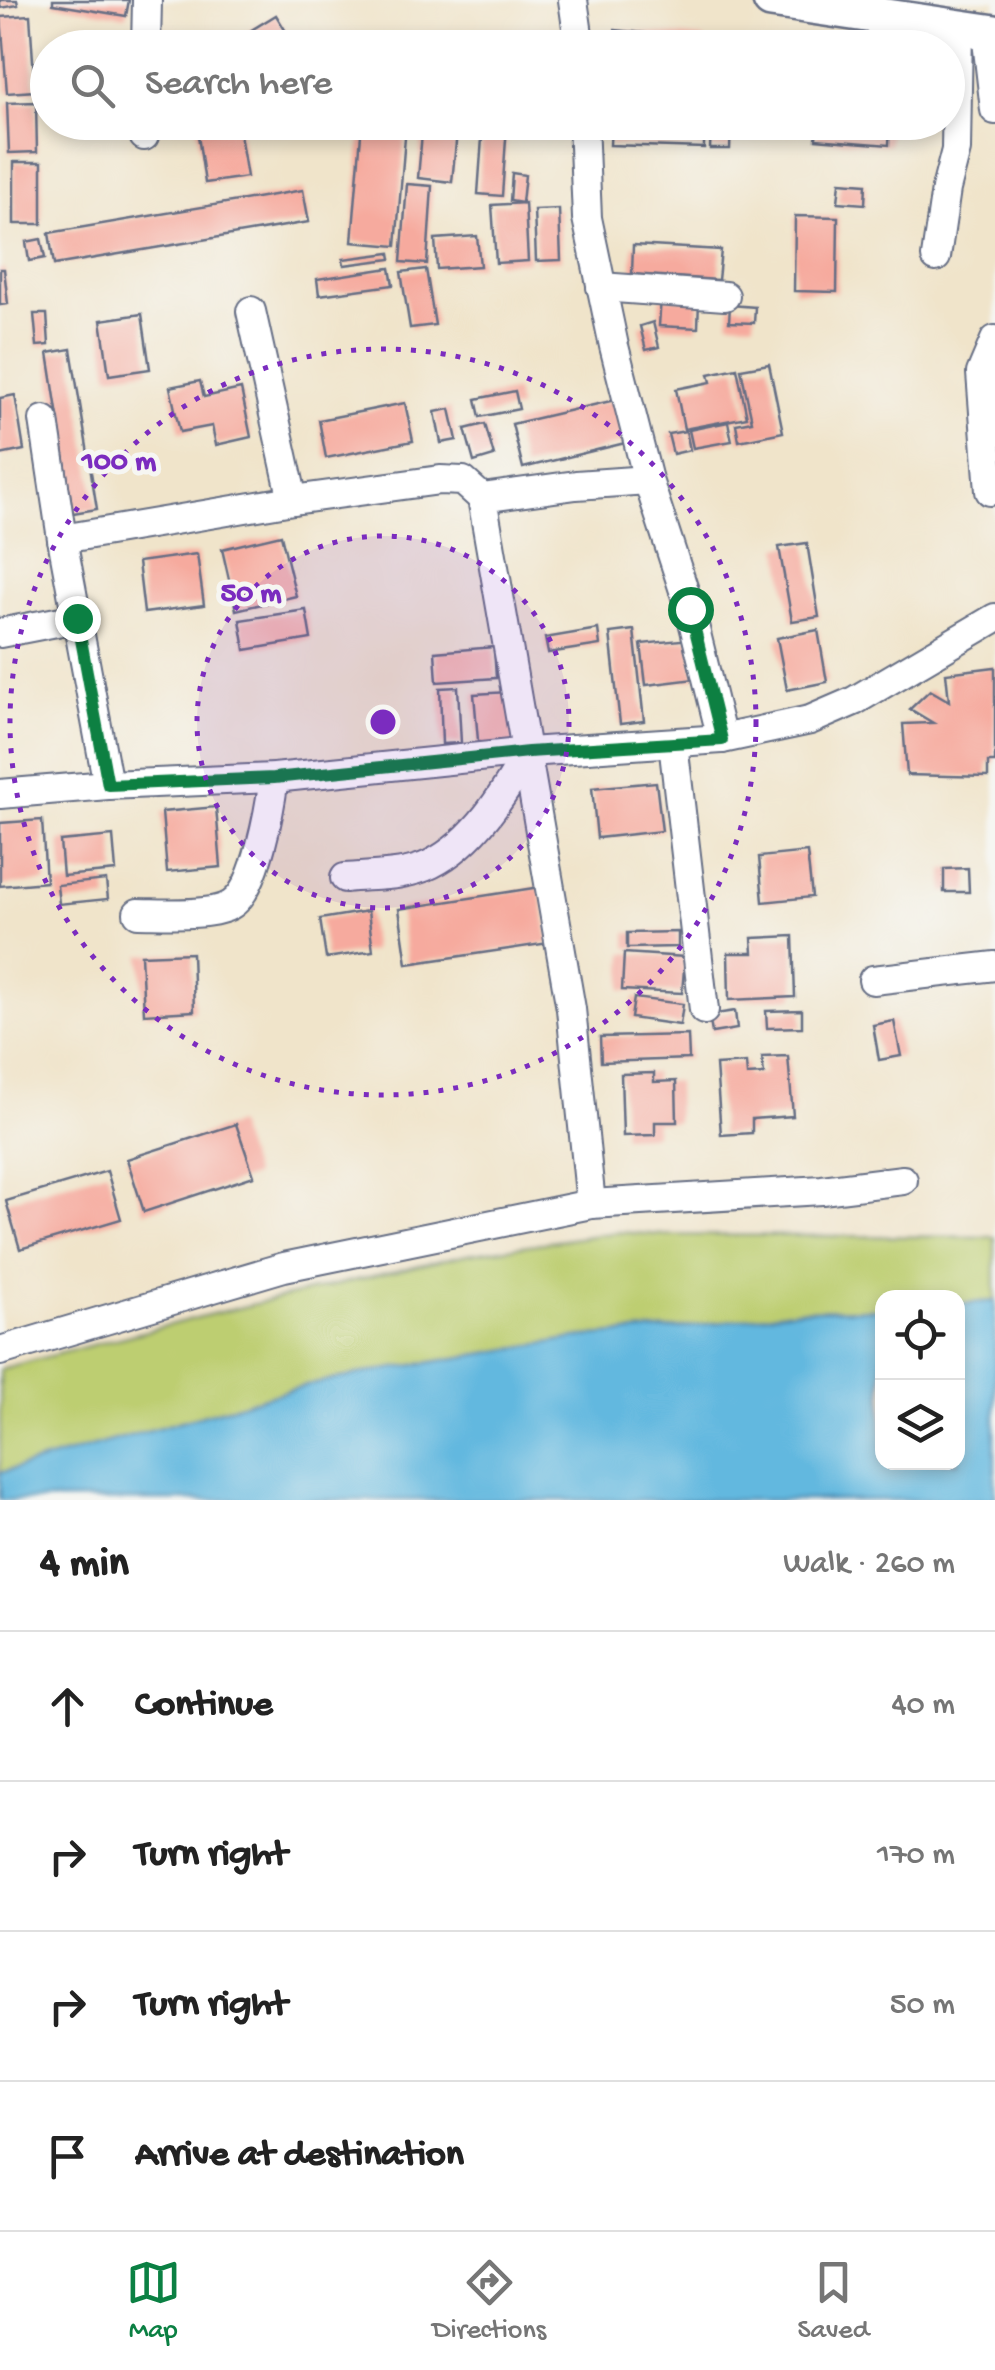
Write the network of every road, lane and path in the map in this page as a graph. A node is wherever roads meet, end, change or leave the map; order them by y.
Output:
1 (147, 0) edge
2 (573, 0) edge
3 (771, 0) edge
4 (146, 30) edge
5 (577, 30) edge
6 (980, 31) edge
7 (965, 105) edge
8 (995, 110) edge
9 (584, 140) edge
10 (958, 140) edge
11 (936, 257) dead end
12 (601, 287) junction
13 (726, 296) dead end
14 (251, 311) dead end
15 (995, 340) edge
16 (44, 420) dead end
17 (648, 480) junction
18 (990, 491) dead end
19 (482, 498) junction
20 (293, 500) junction
21 (62, 540) junction
22 (77, 618) junction
23 (995, 618) edge
24 (0, 633) edge
25 (722, 740) junction
26 (673, 743) junction
27 (528, 752) junction
28 (274, 778) junction
29 (108, 785) junction
30 (0, 794) edge
31 (345, 878) dead end
32 (138, 913) dead end
33 (995, 966) edge
34 (873, 980) dead end
35 (704, 1010) dead end
36 (904, 1180) dead end
37 (590, 1204) junction
38 (0, 1351) edge

1 - 4 street
2 - 5 street
3 - 6 main road
6 - 7 street
6 - 8 street
9 - 12 street
10 - 11 street
12 - 13 street
12 - 17 street
14 - 20 street
15 - 18 street
16 - 21 street
17 - 19 street
17 - 25 street
19 - 20 street
19 - 27 street
20 - 21 street
21 - 22 street
22 - 24 street
22 - 29 street
23 - 25 street
25 - 26 street
26 - 27 street
26 - 35 street
27 - 28 street
27 - 31 street
27 - 37 street
28 - 29 street
28 - 32 street
29 - 30 street
33 - 34 street
36 - 37 street
37 - 38 street

